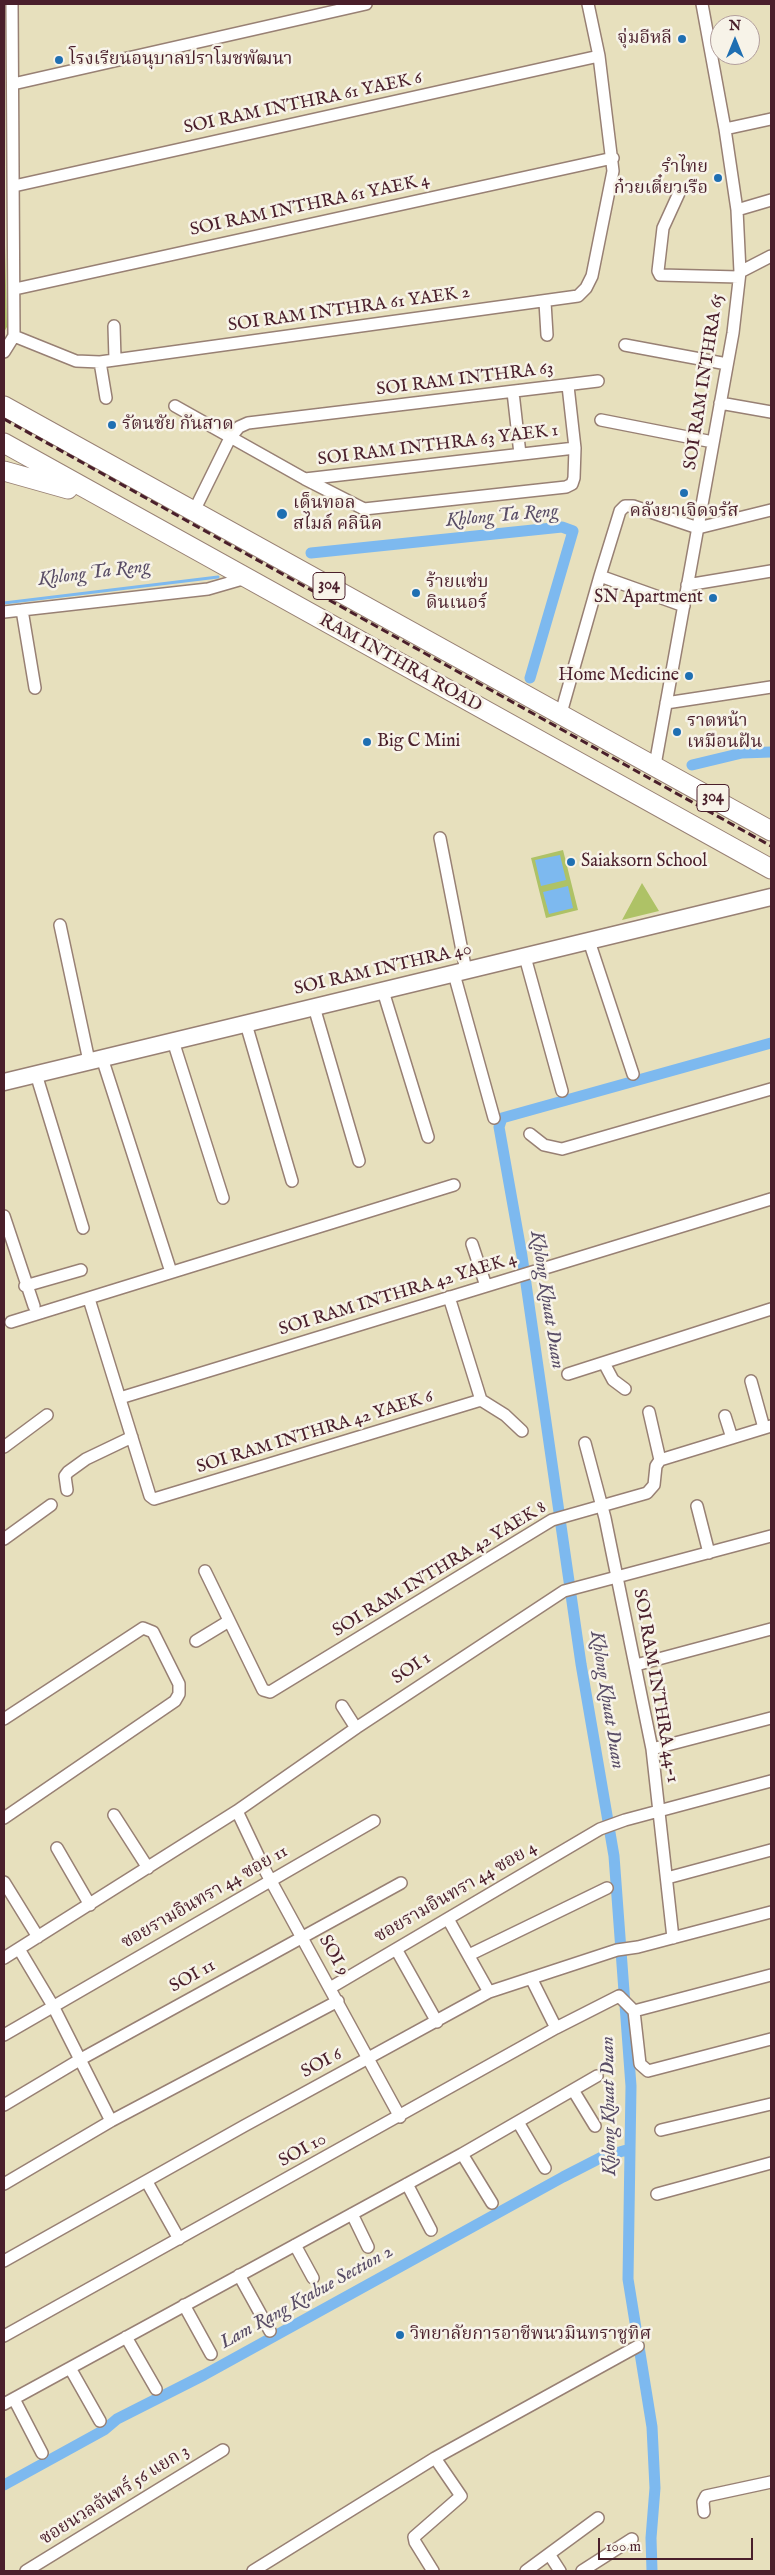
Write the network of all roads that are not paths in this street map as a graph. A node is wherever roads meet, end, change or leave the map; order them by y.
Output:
1 (12, 4) edge
2 (366, 4) edge
3 (588, 4) edge
4 (702, 4) edge
5 (599, 56) junction
6 (8, 58) edge
7 (13, 84) junction
8 (771, 119) edge
9 (725, 129) junction
10 (613, 158) junction
11 (9, 160) edge
12 (14, 186) junction
13 (679, 194) dead end
14 (771, 200) edge
15 (737, 210) junction
16 (771, 256) edge
17 (739, 275) junction
18 (15, 289) junction
19 (545, 302) junction
20 (114, 326) dead end
21 (547, 335) dead end
22 (14, 336) junction
23 (625, 344) dead end
24 (4, 352) edge
25 (115, 359) junction
26 (100, 362) junction
27 (727, 364) junction
28 (598, 381) dead end
29 (568, 386) junction
30 (513, 392) junction
31 (106, 398) dead end
32 (720, 403) junction
33 (4, 406) edge
34 (175, 406) dead end
35 (771, 412) edge
36 (601, 420) dead end
37 (230, 438) junction
38 (713, 442) junction
39 (4, 443) edge
40 (575, 448) junction
41 (520, 454) junction
42 (4, 471) edge
43 (305, 480) junction
44 (771, 510) edge
45 (125, 511) junction
46 (194, 512) junction
47 (698, 528) junction
48 (771, 571) edge
49 (600, 576) junction
50 (246, 578) junction
51 (687, 585) junction
52 (684, 606) junction
53 (22, 610) junction
54 (4, 612) edge
55 (771, 687) edge
56 (35, 688) dead end
57 (666, 703) junction
58 (561, 713) junction
59 (655, 765) junction
60 (771, 831) edge
61 (440, 838) dead end
62 (771, 869) edge
63 (771, 898) edge
64 (60, 925) dead end
65 (589, 941) junction
66 (525, 957) junction
67 (460, 972) junction
68 (383, 991) junction
69 (314, 1007) junction
70 (246, 1024) junction
71 (173, 1041) junction
72 (96, 1060) junction
73 (36, 1074) junction
74 (633, 1074) dead end
75 (4, 1082) edge
76 (771, 1089) edge
77 (562, 1091) dead end
78 (494, 1118) dead end
79 (530, 1134) dead end
80 (428, 1137) dead end
81 (359, 1161) dead end
82 (292, 1181) dead end
83 (454, 1186) dead end
84 (223, 1198) dead end
85 (771, 1199) edge
86 (4, 1216) edge
87 (83, 1228) dead end
88 (472, 1244) dead end
89 (81, 1270) dead end
90 (171, 1272) junction
91 (25, 1286) junction
92 (486, 1286) junction
93 (449, 1297) junction
94 (89, 1299) junction
95 (34, 1306) dead end
96 (771, 1309) edge
97 (6, 1324) edge
98 (604, 1363) junction
99 (568, 1374) dead end
100 (751, 1381) dead end
101 (625, 1389) dead end
102 (120, 1398) junction
103 (481, 1400) junction
104 (649, 1412) dead end
105 (48, 1415) dead end
106 (725, 1416) dead end
107 (768, 1427) edge
108 (522, 1431) dead end
109 (132, 1437) junction
110 (732, 1438) junction
111 (585, 1443) dead end
112 (4, 1446) edge
113 (660, 1460) junction
114 (67, 1490) dead end
115 (50, 1505) dead end
116 (602, 1505) junction
117 (697, 1506) dead end
118 (771, 1536) edge
119 (4, 1539) edge
120 (709, 1553) junction
121 (205, 1571) dead end
122 (618, 1577) junction
123 (229, 1621) junction
124 (771, 1629) edge
125 (196, 1641) dead end
126 (636, 1665) junction
127 (342, 1706) dead end
128 (771, 1718) edge
129 (4, 1719) edge
130 (356, 1728) junction
131 (652, 1749) junction
132 (771, 1781) edge
133 (659, 1811) junction
134 (237, 1812) junction
135 (114, 1815) dead end
136 (4, 1818) edge
137 (374, 1821) dead end
138 (57, 1848) dead end
139 (771, 1850) edge
140 (148, 1868) junction
141 (667, 1878) junction
142 (271, 1880) junction
143 (4, 1882) edge
144 (401, 1882) dead end
145 (607, 1888) dead end
146 (90, 1904) junction
147 (771, 1912) edge
148 (448, 1919) junction
149 (38, 1937) junction
150 (303, 1937) junction
151 (673, 1938) junction
152 (19, 1949) junction
153 (396, 1949) junction
154 (469, 1955) junction
155 (4, 1958) edge
156 (771, 1975) edge
157 (531, 1978) junction
158 (330, 1988) junction
159 (489, 1992) junction
160 (338, 2001) junction
161 (53, 2006) junction
162 (634, 2010) junction
163 (437, 2022) junction
164 (556, 2028) junction
165 (4, 2035) edge
166 (771, 2039) edge
167 (81, 2059) junction
168 (368, 2059) junction
169 (597, 2076) dead end
170 (573, 2090) junction
171 (771, 2104) edge
172 (4, 2105) edge
173 (400, 2116) junction
174 (111, 2121) junction
175 (518, 2122) junction
176 (595, 2126) dead end
177 (661, 2130) dead end
178 (462, 2154) junction
179 (771, 2163) edge
180 (545, 2168) dead end
181 (147, 2182) junction
182 (4, 2184) edge
183 (407, 2184) junction
184 (657, 2194) dead end
185 (492, 2203) dead end
186 (352, 2214) junction
187 (432, 2230) dead end
188 (179, 2239) junction
189 (295, 2245) junction
190 (368, 2247) dead end
191 (4, 2261) edge
192 (239, 2275) junction
193 (313, 2278) dead end
194 (184, 2306) junction
195 (270, 2331) dead end
196 (4, 2336) edge
197 (126, 2337) junction
198 (638, 2346) dead end
199 (211, 2354) dead end
200 (70, 2368) junction
201 (156, 2390) dead end
202 (9, 2402) edge
203 (100, 2421) dead end
204 (222, 2450) dead end
205 (42, 2453) dead end
206 (435, 2458) junction
207 (771, 2482) edge
208 (704, 2512) dead end
209 (598, 2518) dead end
210 (632, 2539) dead end
211 (549, 2554) junction
212 (26, 2571) edge
213 (253, 2571) edge
214 (433, 2571) edge
215 (526, 2571) edge
216 (560, 2571) edge
217 (582, 2571) edge

1 - 6 street
2 - 7 street
3 - 5 street, SOI RAM INTHRA 61 YAEK 2
4 - 9 street, SOI RAM INTHRA 65
5 - 10 street, SOI RAM INTHRA 61 YAEK 2
5 - 12 street, SOI RAM INTHRA 61 YAEK 6
6 - 7 street
7 - 11 street
8 - 9 street
9 - 15 street, SOI RAM INTHRA 65
10 - 18 street, SOI RAM INTHRA 61 YAEK 4
10 - 19 street, SOI RAM INTHRA 61 YAEK 2
11 - 12 street
12 - 18 street
13 - 17 street
14 - 15 street
15 - 17 street, SOI RAM INTHRA 65
16 - 17 street
17 - 27 street, SOI RAM INTHRA 65
18 - 22 street
19 - 21 street
19 - 25 street, SOI RAM INTHRA 61 YAEK 2
20 - 25 street
22 - 24 street
22 - 26 street, SOI RAM INTHRA 61 YAEK 2
23 - 27 street
25 - 26 street, SOI RAM INTHRA 61 YAEK 2
26 - 31 street
27 - 32 street, SOI RAM INTHRA 65
28 - 29 street
29 - 30 street, SOI RAM INTHRA 63
29 - 40 street, SOI RAM INTHRA 63
30 - 37 street, SOI RAM INTHRA 63
30 - 41 street
32 - 35 street
32 - 38 street, SOI RAM INTHRA 65
33 - 46 main road, RAM INTHRA ROAD / 304
34 - 37 street, SOI RAM INTHRA 63 YAEK 1
36 - 38 street
37 - 43 street, SOI RAM INTHRA 63 YAEK 1
37 - 46 street, SOI RAM INTHRA 63
38 - 47 street, SOI RAM INTHRA 65
39 - 45 main road, RAM INTHRA ROAD / 304
40 - 41 street, SOI RAM INTHRA 63 YAEK 1
40 - 43 street, SOI RAM INTHRA 63
41 - 43 street, SOI RAM INTHRA 63 YAEK 1
42 - 45 main road
44 - 47 street
45 - 50 main road, RAM INTHRA ROAD / 304
46 - 58 main road, RAM INTHRA ROAD / 304
47 - 49 street
47 - 51 street, SOI RAM INTHRA 65
48 - 51 street
49 - 52 street
49 - 58 street
50 - 53 street
50 - 62 main road, RAM INTHRA ROAD / 304
51 - 52 street, SOI RAM INTHRA 65
52 - 57 street, SOI RAM INTHRA 65
53 - 54 street
53 - 56 street
55 - 57 street
57 - 59 street, SOI RAM INTHRA 65
58 - 59 main road, RAM INTHRA ROAD / 304
59 - 60 main road, RAM INTHRA ROAD / 304
61 - 67 street
63 - 65 street, SOI RAM INTHRA 40
64 - 72 street
65 - 66 street, SOI RAM INTHRA 40
65 - 74 street
66 - 67 street, SOI RAM INTHRA 40
66 - 77 street
67 - 68 street, SOI RAM INTHRA 40
67 - 78 street
68 - 69 street, SOI RAM INTHRA 40
68 - 80 street
69 - 70 street, SOI RAM INTHRA 40
69 - 81 street
70 - 71 street, SOI RAM INTHRA 40
70 - 82 street
71 - 72 street, SOI RAM INTHRA 40
71 - 84 street
72 - 73 street, SOI RAM INTHRA 40
72 - 90 street
73 - 75 street, SOI RAM INTHRA 40
73 - 87 street
76 - 79 street
83 - 90 street
85 - 92 street, SOI RAM INTHRA 42 YAEK 4
86 - 91 street
88 - 92 street
89 - 91 street
90 - 94 street
91 - 95 street
92 - 93 street, SOI RAM INTHRA 42 YAEK 4
93 - 102 street, SOI RAM INTHRA 42 YAEK 4
93 - 103 street
94 - 97 street
94 - 102 street
96 - 98 street
98 - 99 street
98 - 101 street
100 - 107 street
102 - 109 street
103 - 108 street
103 - 109 street, SOI RAM INTHRA 42 YAEK 6
104 - 113 street
105 - 112 street
106 - 110 street
107 - 110 street
109 - 114 street
110 - 113 street
111 - 116 street, SOI RAM INTHRA 44-1
113 - 116 street, SOI RAM INTHRA 42 YAEK 8
115 - 119 street
116 - 122 street, SOI RAM INTHRA 44-1
116 - 123 street, SOI RAM INTHRA 42 YAEK 8
117 - 120 street
118 - 120 street, SOI 1
120 - 122 street, SOI 1
121 - 123 street
122 - 126 street, SOI RAM INTHRA 44-1
122 - 130 street, SOI 1
123 - 125 street
124 - 126 street
126 - 131 street, SOI RAM INTHRA 44-1
127 - 130 street
128 - 131 street
129 - 136 street
130 - 134 street, SOI 1
131 - 133 street, SOI RAM INTHRA 44-1
132 - 133 street, ซอยรามอินทรา 44 ซอย 4
133 - 141 street, SOI RAM INTHRA 44-1
133 - 148 street, ซอยรามอินทรา 44 ซอย 4
134 - 140 street, SOI 1
134 - 142 street, SOI 9
135 - 140 street
137 - 142 street, ซอยรามอินทรา 44 ซอย 11
138 - 146 street
139 - 141 street
140 - 146 street, SOI 1
141 - 151 street, SOI RAM INTHRA 44-1
142 - 150 street, SOI 9
142 - 161 street, ซอยรามอินทรา 44 ซอย 11
143 - 149 street
144 - 150 street, SOI 11
145 - 154 street
146 - 149 street, SOI 1
147 - 151 street, SOI 6
148 - 153 street, ซอยรามอินทรา 44 ซอย 4
148 - 154 street
149 - 152 street, SOI 1
150 - 158 street, SOI 9
150 - 167 street, SOI 11
151 - 157 street, SOI 6
152 - 155 street, SOI 1
152 - 161 street
153 - 158 street, ซอยรามอินทรา 44 ซอย 4
153 - 163 street
154 - 159 street
156 - 162 street
157 - 159 street, SOI 6
157 - 164 street
158 - 160 street, SOI 9
159 - 163 street, SOI 6
160 - 168 street, SOI 9
160 - 174 street
161 - 165 street, ซอยรามอินทรา 44 ซอย 11
161 - 167 street
162 - 164 street, SOI 10
162 - 166 street
163 - 168 street, SOI 6
164 - 173 street, SOI 10
167 - 172 street, SOI 11
167 - 174 street
168 - 173 street, SOI 9
168 - 181 street, SOI 6
169 - 170 street
170 - 175 street
170 - 176 street
171 - 177 street
173 - 188 street, SOI 10
174 - 182 street
175 - 178 street
175 - 180 street
178 - 183 street
178 - 185 street
179 - 184 street
181 - 188 street
181 - 191 street, SOI 6
183 - 186 street
183 - 187 street
186 - 189 street
186 - 190 street
188 - 196 street, SOI 10
189 - 192 street
189 - 193 street
192 - 194 street
192 - 195 street
194 - 197 street
194 - 199 street
197 - 200 street
197 - 201 street
198 - 206 street
200 - 202 street
200 - 203 street
202 - 205 street
204 - 212 street, ซอยนวลจันทร์ 56 แยก 3
206 - 213 street
206 - 214 street
207 - 208 street
209 - 211 street
210 - 217 street
211 - 215 street
211 - 216 street

